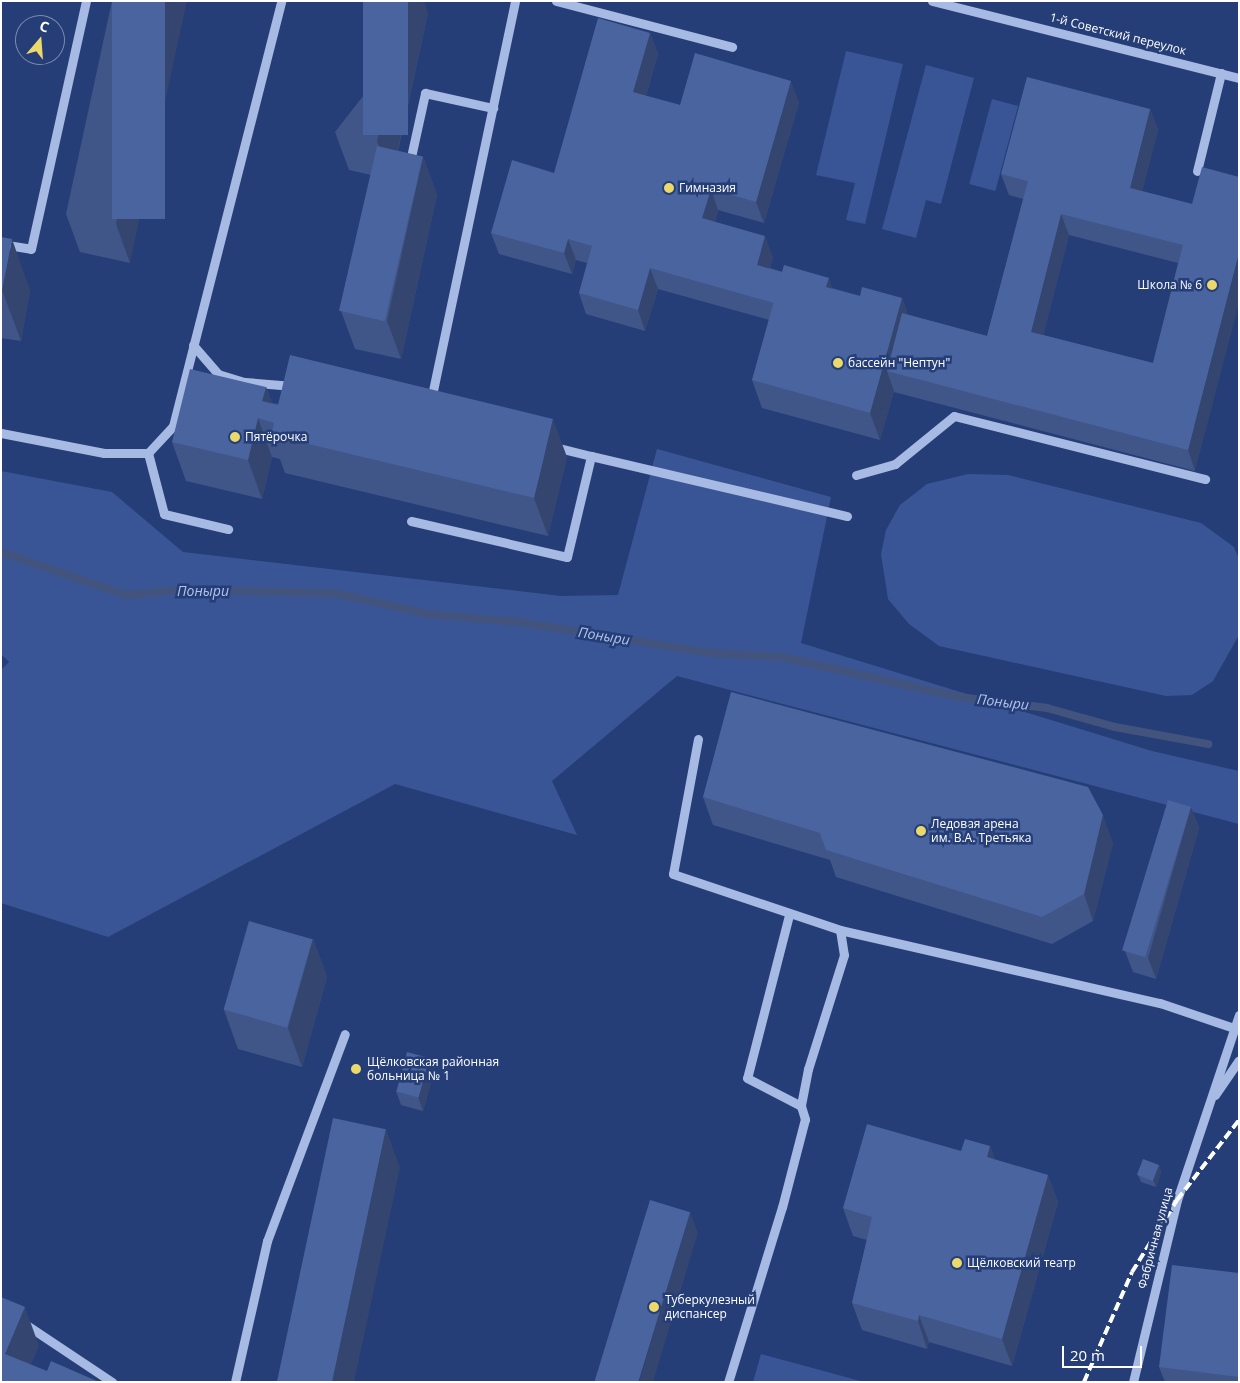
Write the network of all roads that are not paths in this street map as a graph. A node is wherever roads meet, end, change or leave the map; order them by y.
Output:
1 (86, 1) edge
2 (281, 1) edge
3 (515, 1) edge
4 (556, 1) edge
5 (932, 1) edge
6 (732, 47) dead end
7 (1221, 73) junction
8 (1239, 78) edge
9 (493, 108) junction
10 (408, 169) edge
11 (1197, 171) dead end
12 (1, 244) edge
13 (193, 345) junction
14 (305, 389) edge
15 (429, 408) edge
16 (1, 432) edge
17 (543, 445) edge
18 (148, 453) junction
19 (591, 456) junction
20 (856, 475) dead end
21 (1205, 479) dead end
22 (847, 516) dead end
23 (411, 520) dead end
24 (228, 529) dead end
25 (698, 739) dead end
26 (789, 915) junction
27 (840, 930) junction
28 (1239, 1014) edge
29 (1234, 1028) junction
30 (345, 1034) dead end
31 (1239, 1060) edge
32 (1209, 1103) junction
33 (801, 1106) junction
34 (17, 1319) edge
35 (112, 1382) edge
36 (235, 1382) edge
37 (728, 1382) edge
38 (1133, 1382) edge

1 - 12 street
2 - 13 street
3 - 9 street
4 - 6 street
5 - 7 street, 1-й Советский переулок
7 - 8 street, 1-й Советский переулок
7 - 11 street
9 - 10 street
9 - 15 street
13 - 14 street
13 - 18 street
16 - 18 street
17 - 19 street
18 - 24 street
19 - 22 street
19 - 23 street
20 - 21 street
25 - 26 street
26 - 27 street
26 - 33 street
27 - 29 street
27 - 33 street
28 - 29 street, Фабричная улица
29 - 32 street, Фабричная улица
30 - 36 street
31 - 32 street, Фабричная улица
32 - 38 street, Фабричная улица
33 - 37 street
34 - 35 street

